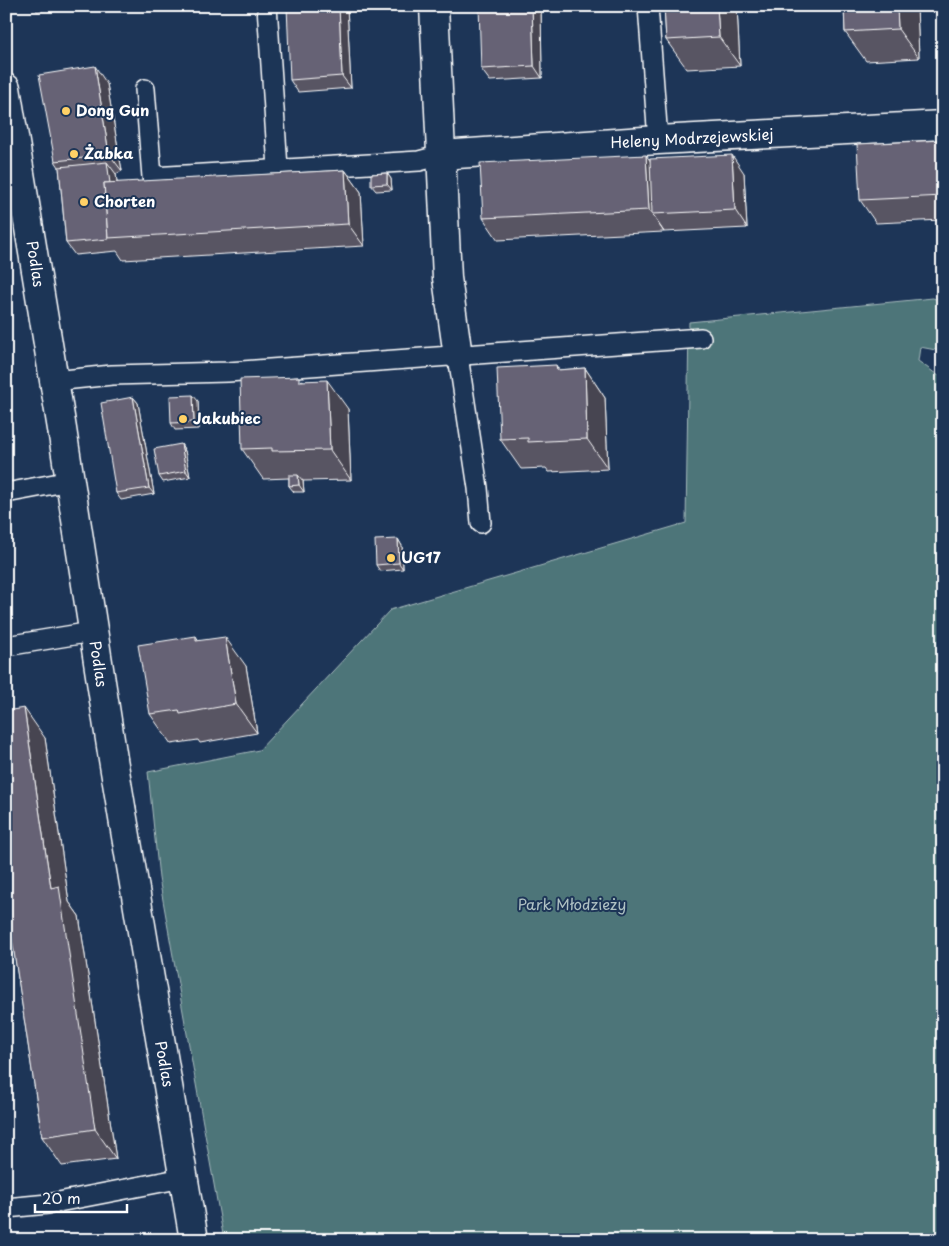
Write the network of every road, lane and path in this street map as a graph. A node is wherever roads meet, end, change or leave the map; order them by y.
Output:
1 (267, 6) edge
2 (434, 6) edge
3 (648, 6) edge
4 (6, 88) edge
5 (145, 89) dead end
6 (943, 125) edge
7 (658, 140) junction
8 (442, 155) junction
9 (278, 168) junction
10 (701, 338) dead end
11 (458, 356) junction
12 (54, 381) junction
13 (70, 481) junction
14 (6, 493) edge
15 (481, 522) dead end
16 (92, 632) junction
17 (6, 646) edge
18 (183, 1178) junction
19 (6, 1208) edge
20 (194, 1240) edge

1 - 9 lane
2 - 8 street
3 - 7 lane
4 - 12 street, Podlas
5 - 9 lane, Heleny Modrzejewskiej
6 - 7 street, Heleny Modrzejewskiej
7 - 8 street, Heleny Modrzejewskiej
8 - 9 lane, Heleny Modrzejewskiej
8 - 11 street
10 - 11 lane
11 - 12 lane
11 - 15 lane
12 - 13 street, Podlas
13 - 14 lane
13 - 16 street, Podlas
16 - 17 lane
16 - 18 street, Podlas
18 - 19 lane
18 - 20 street, Podlas

